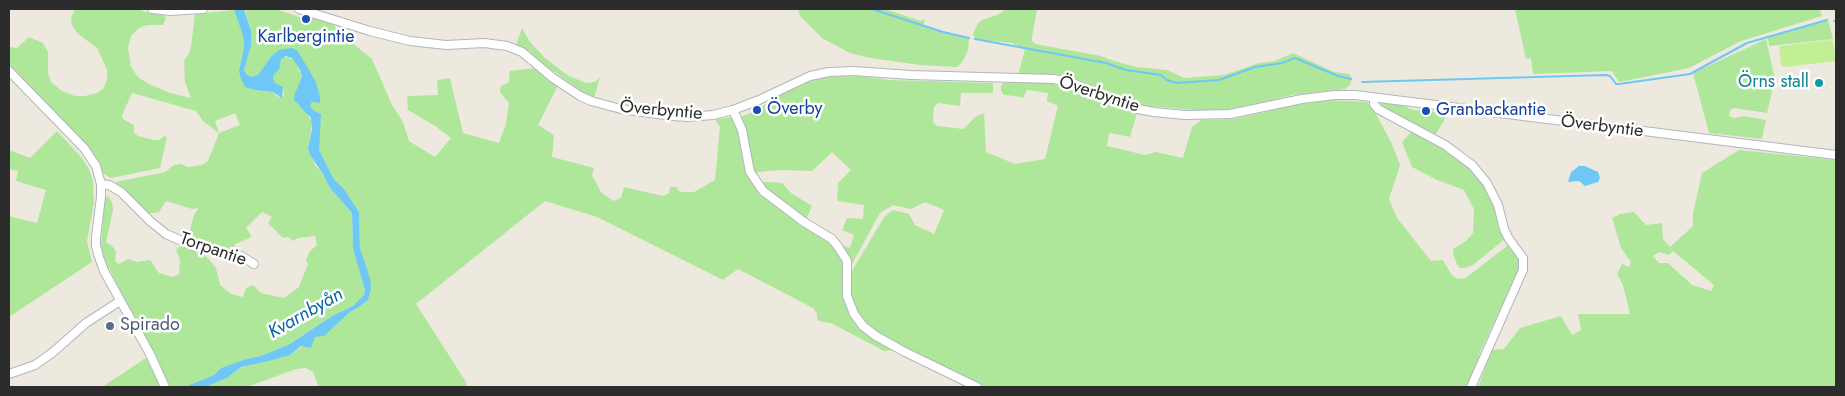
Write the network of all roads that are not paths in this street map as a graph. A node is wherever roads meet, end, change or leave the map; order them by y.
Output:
1 (152, 9) edge
2 (203, 9) edge
3 (299, 9) edge
4 (9, 71) edge
5 (1374, 98) junction
6 (733, 110) junction
7 (1836, 155) edge
8 (101, 184) junction
9 (254, 264) dead end
10 (120, 301) junction
11 (9, 374) edge
12 (165, 387) edge
13 (977, 387) edge
14 (1471, 387) edge

1 - 2 street
3 - 6 street, Överbyntie
4 - 8 street
5 - 6 street, Överbyntie
5 - 7 street, Överbyntie
5 - 14 street
6 - 13 street
8 - 9 street, Torpantie
8 - 10 street
10 - 11 street
10 - 12 street

